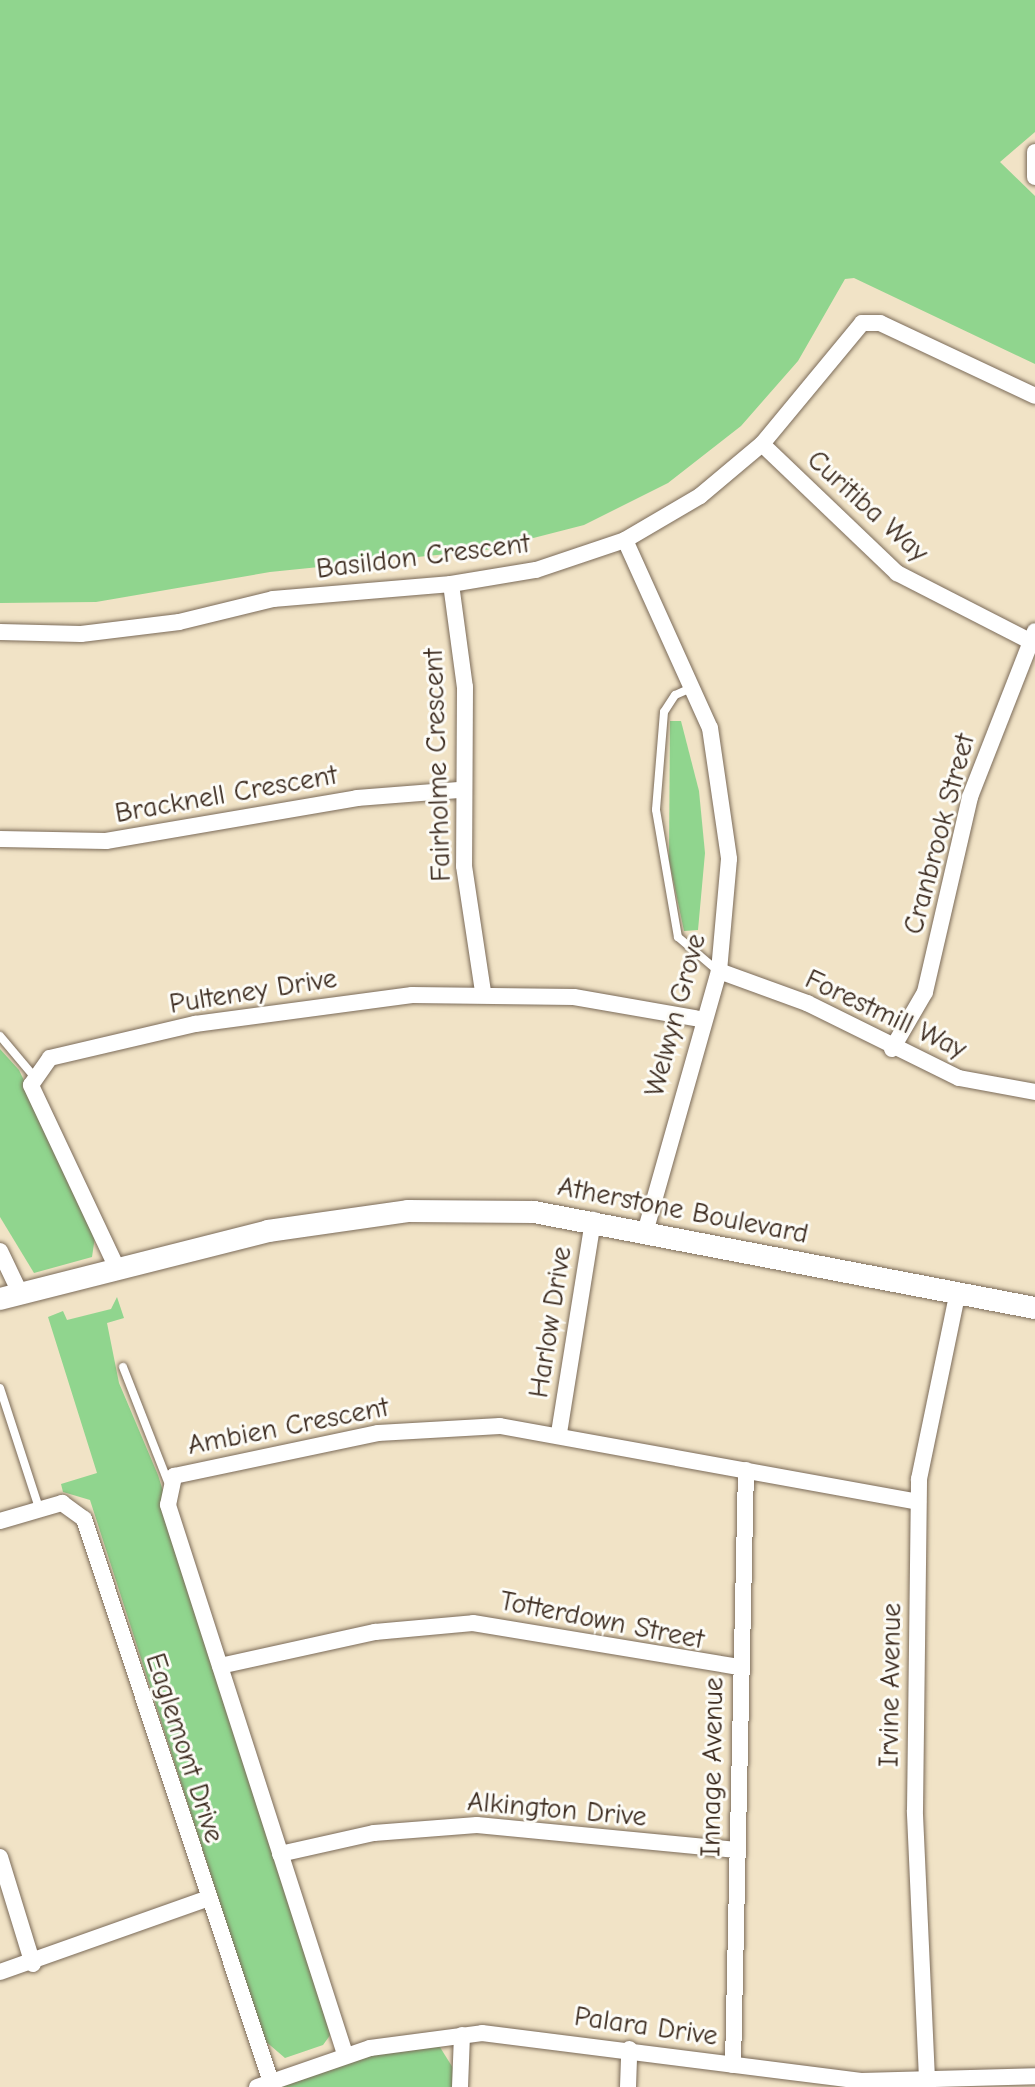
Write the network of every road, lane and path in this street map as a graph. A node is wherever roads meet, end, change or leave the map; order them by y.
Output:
1 (1035, 152) edge
2 (1035, 177) edge
3 (1035, 396) edge
4 (762, 444) junction
5 (625, 540) junction
6 (451, 584) junction
7 (0, 632) edge
8 (1032, 636) edge
9 (695, 687) junction
10 (459, 790) junction
11 (0, 839) edge
12 (719, 971) junction
13 (483, 992) junction
14 (700, 1019) junction
15 (0, 1036) edge
16 (892, 1049) junction
17 (32, 1074) junction
18 (1035, 1092) edge
19 (593, 1220) junction
20 (645, 1232) junction
21 (0, 1251) edge
22 (116, 1266) junction
23 (957, 1295) junction
24 (10, 1296) edge
25 (1031, 1310) edge
26 (123, 1367) dead end
27 (0, 1388) edge
28 (559, 1433) junction
29 (746, 1470) junction
30 (168, 1482) junction
31 (918, 1502) junction
32 (39, 1508) junction
33 (0, 1521) edge
34 (220, 1666) junction
35 (740, 1667) junction
36 (737, 1850) junction
37 (280, 1854) junction
38 (0, 1857) edge
39 (206, 1899) junction
40 (33, 1964) junction
41 (0, 1972) edge
42 (462, 2035) junction
43 (629, 2049) junction
44 (345, 2054) junction
45 (733, 2065) junction
46 (1035, 2076) edge
47 (927, 2079) junction
48 (805, 2081) edge
49 (264, 2083) edge
50 (460, 2087) edge
51 (628, 2087) edge

1 - 2 street
3 - 4 street, Basildon Crescent
4 - 5 street, Basildon Crescent
4 - 8 street, Curitiba Way
5 - 6 street, Basildon Crescent
5 - 9 street, Welwyn Grove
6 - 7 street, Basildon Crescent
6 - 10 street, Fairholme Crescent
8 - 16 street, Cranbrook Street
9 - 12 street, Welwyn Grove
9 - 12 lane
10 - 11 street, Bracknell Crescent
10 - 13 street, Fairholme Crescent
12 - 14 street, Welwyn Grove
12 - 16 street, Forestmill Way
13 - 14 street, Pulteney Drive
13 - 17 street, Pulteney Drive
14 - 20 street, Welwyn Grove
15 - 17 lane
16 - 18 street, Forestmill Way
17 - 22 street
19 - 20 street, Atherstone Boulevard
19 - 22 street, Atherstone Boulevard
19 - 28 street, Harlow Drive
20 - 23 street, Atherstone Boulevard
21 - 24 street
22 - 24 street, Atherstone Boulevard
23 - 25 street, Atherstone Boulevard
23 - 31 street, Irvine Avenue
26 - 30 lane
27 - 32 lane
28 - 29 street, Ambien Crescent
28 - 30 street, Ambien Crescent
29 - 31 street, Ambien Crescent
29 - 35 street, Innage Avenue
30 - 34 street, Ambien Crescent
31 - 47 street, Irvine Avenue
32 - 33 street, Eaglemont Drive
32 - 39 street, Eaglemont Drive
34 - 35 street, Totterdown Street
34 - 37 street, Ambien Crescent
35 - 36 street, Innage Avenue
36 - 37 street, Alkington Drive
36 - 45 street, Innage Avenue
37 - 44 street, Ambien Crescent
38 - 40 street
39 - 40 street
39 - 49 street, Eaglemont Drive
40 - 41 street
42 - 43 street, Palara Drive
42 - 44 street, Palara Drive
42 - 50 street
43 - 45 street, Palara Drive
43 - 51 street
44 - 49 street, Palara Drive
45 - 48 street, Palara Drive
46 - 47 street, Palara Drive
47 - 48 street, Palara Drive

